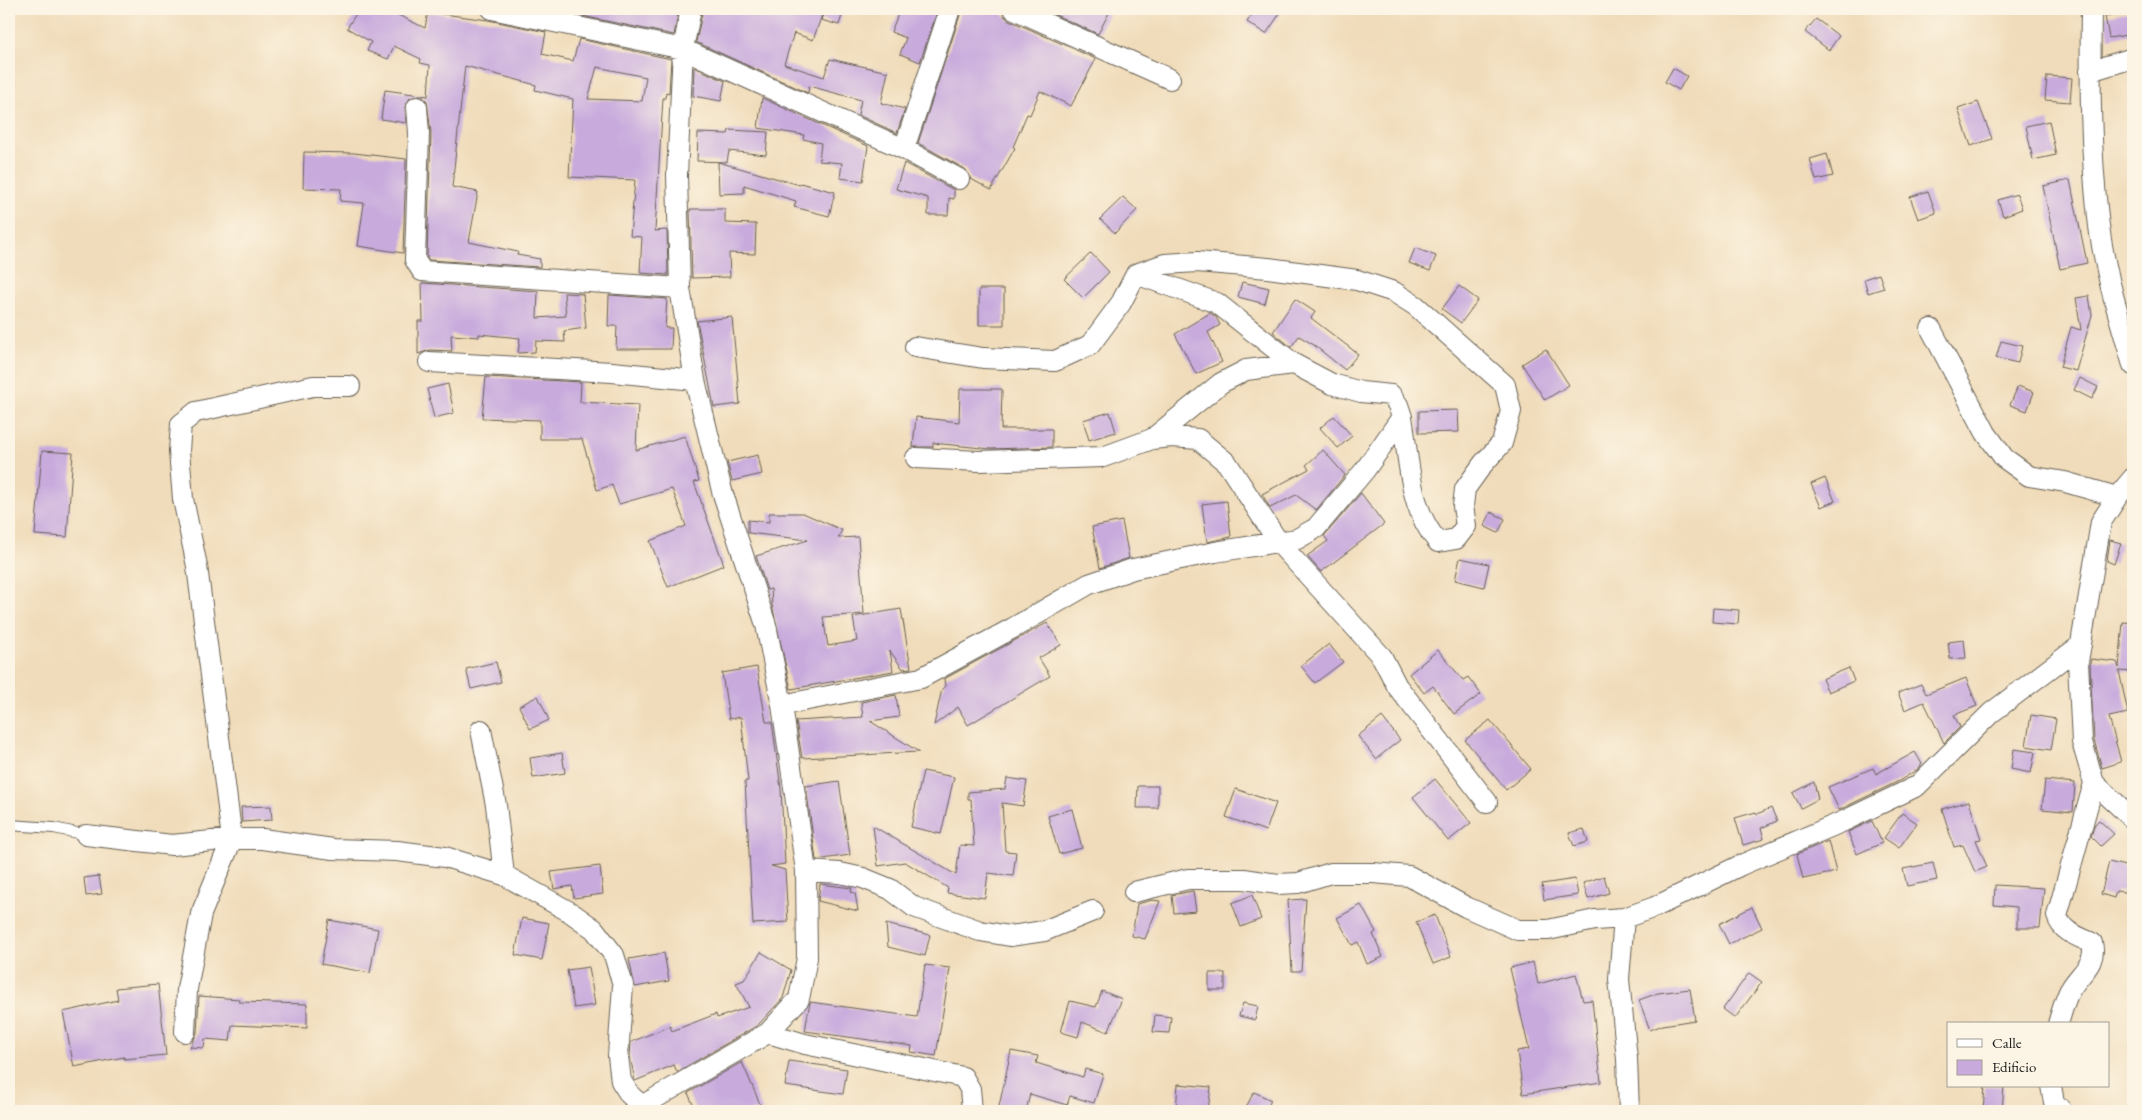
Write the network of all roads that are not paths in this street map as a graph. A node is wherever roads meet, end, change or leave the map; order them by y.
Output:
1 (492, 9) edge
2 (691, 9) edge
3 (950, 9) edge
4 (1014, 9) edge
5 (2090, 9) edge
6 (683, 49) junction
7 (2133, 58) edge
8 (2090, 71) junction
9 (1170, 78) dead end
10 (417, 107) dead end
11 (904, 148) junction
12 (959, 179) dead end
13 (1136, 274) junction
14 (680, 288) junction
15 (1931, 329) dead end
16 (916, 347) dead end
17 (429, 362) dead end
18 (1294, 364) junction
19 (2133, 365) edge
20 (695, 380) junction
21 (350, 386) dead end
22 (1402, 417) junction
23 (1152, 439) junction
24 (916, 458) dead end
25 (2133, 478) edge
26 (2117, 497) junction
27 (1279, 543) junction
28 (2081, 645) junction
29 (782, 704) junction
30 (481, 730) dead end
31 (2094, 783) junction
32 (1487, 802) dead end
33 (2133, 819) edge
34 (9, 825) edge
35 (86, 835) joint
36 (232, 838) junction
37 (806, 871) junction
38 (504, 876) junction
39 (1134, 892) dead end
40 (1093, 911) dead end
41 (1624, 918) junction
42 (2059, 1022) edge
43 (184, 1032) dead end
44 (768, 1033) junction
45 (2051, 1088) edge
46 (637, 1108) edge
47 (972, 1111) edge
48 (1629, 1111) edge
49 (2062, 1111) edge

1 - 6 street
2 - 6 street
3 - 11 street
4 - 9 street
5 - 8 street
6 - 11 street
6 - 14 street
7 - 8 street
8 - 19 street
10 - 14 street
11 - 12 street
13 - 16 street
13 - 18 street
13 - 22 street
14 - 20 street
15 - 26 street
17 - 20 street
18 - 22 street
18 - 23 street
20 - 29 street
21 - 36 street
22 - 27 street
23 - 24 street
23 - 27 street
25 - 26 street
26 - 28 street
27 - 29 street
27 - 32 street
28 - 31 street
28 - 41 street
29 - 37 street
30 - 38 street
31 - 33 street
31 - 42 street
34 - 35 lane
35 - 36 street
36 - 38 street
36 - 43 street
37 - 40 street
37 - 44 street
38 - 46 street
39 - 41 street
41 - 48 street
44 - 46 street
44 - 47 street
45 - 49 street

